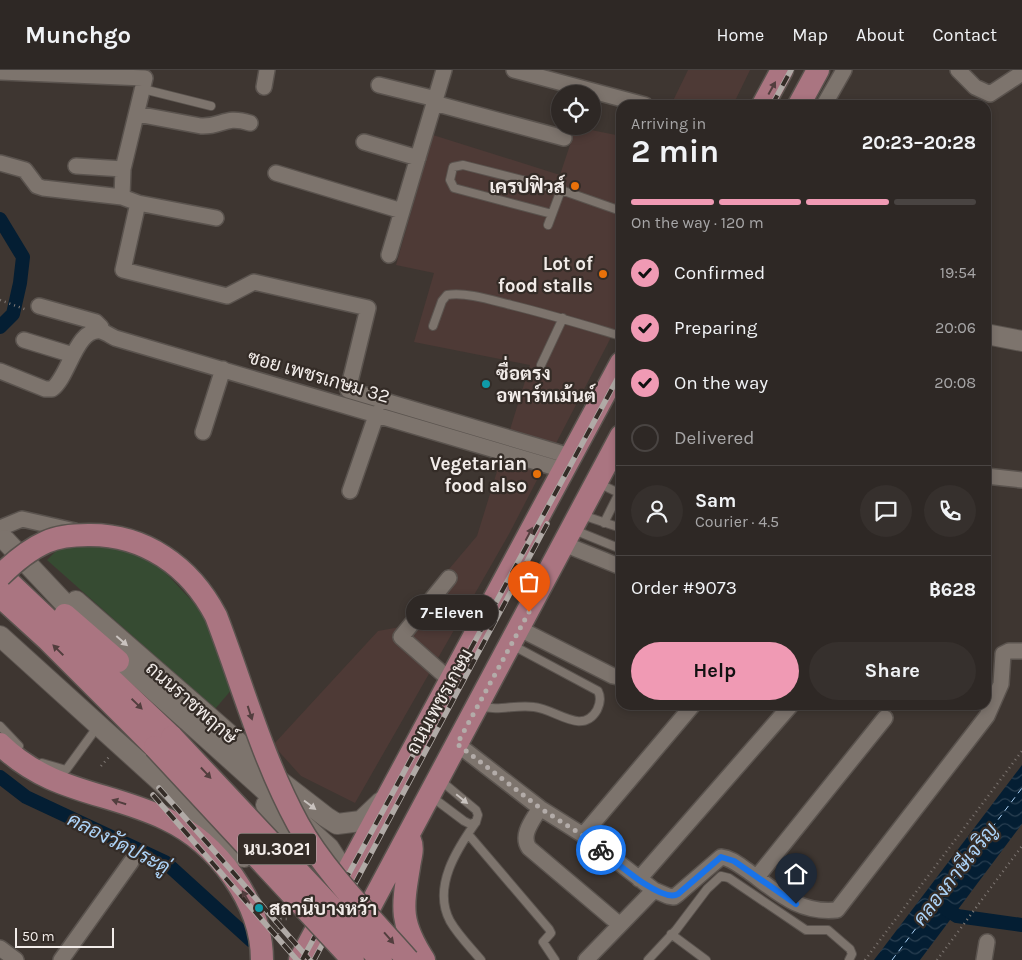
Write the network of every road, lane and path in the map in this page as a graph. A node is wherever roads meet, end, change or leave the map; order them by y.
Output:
1 (267, 70) edge
2 (444, 70) edge
3 (514, 70) edge
4 (782, 70) edge
5 (818, 70) edge
6 (844, 70) edge
7 (958, 70) edge
8 (0, 72) edge
9 (1022, 73) edge
10 (144, 84) junction
11 (379, 85) dead end
12 (264, 87) dead end
13 (626, 100) edge
14 (766, 100) edge
15 (803, 100) edge
16 (827, 100) edge
17 (435, 101) junction
18 (211, 106) dead end
19 (137, 114) junction
20 (250, 123) dead end
21 (564, 138) dead end
22 (364, 142) dead end
23 (418, 158) junction
24 (0, 163) edge
25 (76, 166) dead end
26 (97, 167) junction
27 (124, 169) junction
28 (276, 173) dead end
29 (561, 190) junction
30 (94, 194) junction
31 (122, 197) junction
32 (138, 202) junction
33 (616, 209) edge
34 (402, 211) junction
35 (552, 214) junction
36 (216, 218) dead end
37 (548, 226) dead end
38 (389, 255) dead end
39 (0, 300) edge
40 (39, 306) joint
41 (562, 318) junction
42 (433, 326) dead end
43 (101, 332) junction
44 (616, 334) edge
45 (991, 335) edge
46 (24, 340) dead end
47 (1022, 341) edge
48 (72, 355) junction
49 (541, 365) dead end
50 (223, 369) junction
51 (0, 371) edge
52 (616, 372) edge
53 (377, 414) junction
54 (203, 432) dead end
55 (616, 448) edge
56 (567, 463) junction
57 (608, 467) edge
58 (991, 477) edge
59 (1022, 480) edge
60 (616, 485) edge
61 (350, 491) dead end
62 (616, 501) edge
63 (604, 523) junction
64 (616, 527) edge
65 (572, 529) junction
66 (1, 539) edge
67 (616, 547) edge
68 (616, 563) edge
69 (0, 575) edge
70 (449, 578) dead end
71 (0, 596) edge
72 (0, 636) edge
73 (516, 637) junction
74 (1022, 651) edge
75 (118, 661) joint
76 (616, 677) edge
77 (451, 681) junction
78 (247, 687) dead end
79 (478, 706) junction
80 (991, 707) edge
81 (689, 710) edge
82 (787, 710) edge
83 (990, 710) edge
84 (885, 718) dead end
85 (99, 724) junction
86 (0, 726) edge
87 (164, 742) junction
88 (0, 744) edge
89 (457, 744) junction
90 (1022, 751) edge
91 (223, 753) junction
92 (28, 754) dead end
93 (36, 759) dead end
94 (434, 787) junction
95 (388, 792) junction
96 (540, 808) junction
97 (476, 822) junction
98 (468, 834) junction
99 (582, 835) junction
100 (408, 837) junction
101 (1022, 846) edge
102 (131, 862) dead end
103 (253, 864) junction
104 (344, 876) junction
105 (757, 877) junction
106 (638, 879) junction
107 (654, 890) junction
108 (349, 916) junction
109 (294, 920) dead end
110 (620, 925) junction
111 (318, 927) junction
112 (671, 934) junction
113 (277, 936) dead end
114 (987, 942) dead end
115 (0, 948) edge
116 (16, 960) edge
117 (61, 960) edge
118 (262, 960) edge
119 (300, 960) edge
120 (341, 960) edge
121 (353, 960) edge
122 (382, 960) edge
123 (408, 960) edge
124 (424, 960) edge
125 (481, 960) edge
126 (555, 960) edge
127 (586, 960) edge
128 (648, 960) edge
129 (706, 960) edge
130 (849, 960) edge
131 (865, 960) edge
132 (937, 960) edge
133 (984, 960) edge

1 - 12 street
2 - 17 street
3 - 13 street
14 -> 4 main road
5 - 15 main road
6 - 16 street
7 - 9 street
8 - 10 street
10 - 18 lane
10 - 19 street
11 - 17 street
17 - 21 street
17 - 23 street
19 - 20 street
19 - 27 street
22 - 23 street
23 - 34 street
24 - 30 street
25 - 26 street
26 - 27 street
26 - 30 street
27 - 31 street
28 - 34 street
29 - 33 lane
29 - 35 lane
29 - 35 lane
30 - 31 street
31 - 32 street
32 - 36 street
32 - 56 street
34 - 38 street
35 - 37 lane
39 - 40 path
40 - 43 street
41 - 42 lane
41 - 44 lane
41 - 49 lane
43 - 48 street
43 - 50 street, ซอย เพชรเกษม 32
45 - 47 main road
46 - 48 street
48 - 51 street
50 - 53 street, ซอย เพชรเกษม 32
50 - 54 street
52 - 56 main road, ถนนเพชรเกษม
53 - 56 street, ซอย เพชรเกษม 32
53 - 61 street
55 - 57 main road, ถนนเพชรเกษม
56 - 57 main road
77 -> 56 main road, ถนนเพชรเกษม
57 - 60 lane
57 - 65 main road, ถนนเพชรเกษม
58 - 59 street
62 - 63 lane
63 - 64 lane
63 - 65 lane
65 - 67 lane
65 - 68 street
65 - 73 main road, ถนนเพชรเกษม
66 - 75 main road
66 - 78 street
66 -> 95 main road, ถนนราชพฤกษ์ / นบ.3021
69 -> 87 main road, ถนนราชพฤกษ์ / นบ.3021
69 -> 123 main road, bridge
70 - 77 street
87 -> 71 main road, ถนนราชพฤกษ์ / นบ.3021
72 - 85 main road
73 - 76 street
73 - 79 main road, ถนนเพชรเกษม
73 - 79 lane
74 - 80 street
75 - 91 main road
77 - 95 main road, ถนนเพชรเกษม
79 - 89 main road, ถนนเพชรเกษม
81 - 99 street
82 - 106 street
83 - 105 street
84 - 105 street
85 - 93 lane
85 - 103 main road
86 - 92 lane
87 - 121 main road, ถนนราชพฤกษ์ / นบ.3021, bridge
87 -> 122 main road, ถนนราชพฤกษ์ / นบ.3021, bridge
118 -> 88 main road
89 - 94 main road, ถนนเพชรเกษม
89 - 96 street
90 - 131 path
91 - 103 main road
91 - 104 main road
94 - 97 lane
94 -> 97 lane
94 - 100 main road, ถนนเพชรเกษม
95 - 104 main road, ถนนเพชรเกษม
96 - 99 street
96 - 110 street
97 - 98 lane
98 - 125 lane
98 - 126 lane
99 - 106 street
100 - 108 main road
100 - 120 main road, ถนนเพชรเกษม
100 - 124 main road
101 - 132 path
102 - 117 street
103 - 111 main road
104 - 108 main road
104 - 111 main road, ถนนเพชรเกษม
105 - 107 street
106 - 107 street
107 - 110 street
108 - 111 main road
108 - 120 main road
109 - 113 path
110 - 127 street
111 - 119 main road, ถนนเพชรเกษม
112 - 128 lane
112 - 129 lane
112 - 130 lane
114 - 133 street
115 - 116 street

